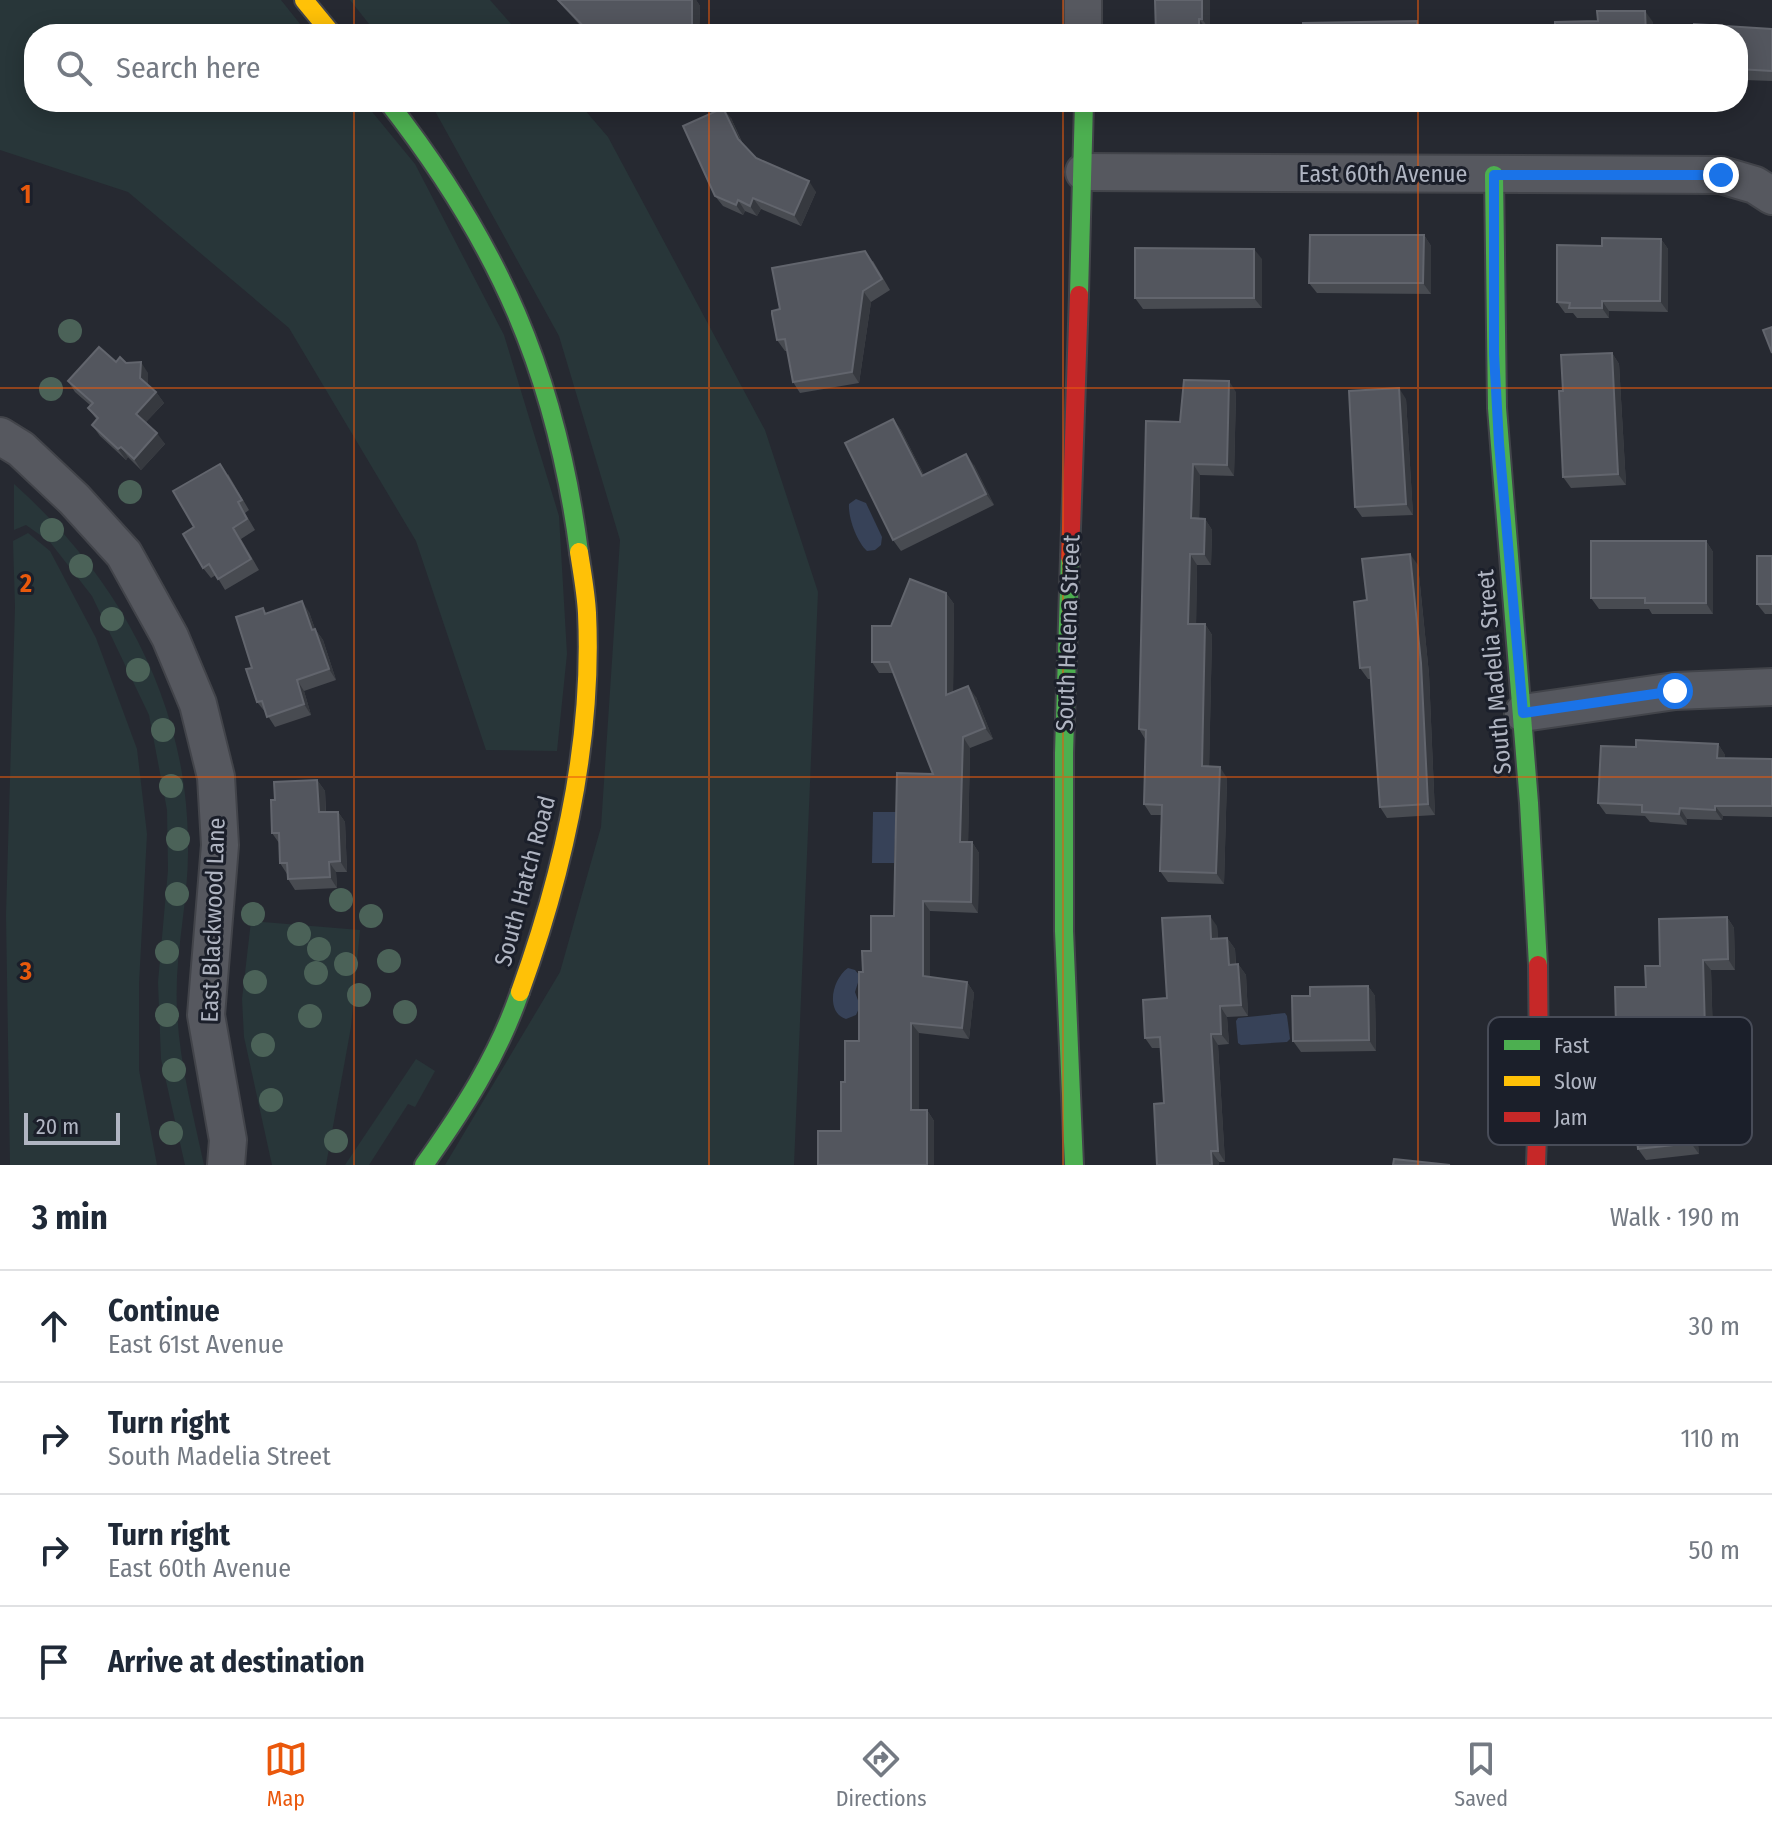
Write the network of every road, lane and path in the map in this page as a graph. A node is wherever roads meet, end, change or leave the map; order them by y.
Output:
1 (304, 0) edge
2 (1083, 0) edge
3 (324, 24) edge
4 (1083, 24) edge
5 (396, 112) edge
6 (1084, 112) edge
7 (1084, 172) junction
8 (1494, 175) junction
9 (1772, 196) edge
10 (0, 436) edge
11 (1772, 687) edge
12 (1523, 713) junction
13 (1540, 1017) edge
14 (1537, 1145) edge
15 (232, 1157) edge
16 (424, 1165) edge
17 (1074, 1165) edge
18 (1536, 1165) edge

1 - 3 street
2 - 4 street
5 - 16 street, South Hatch Road
6 - 7 street, South Helena Street
7 - 8 street, East 60th Avenue
7 - 17 street, South Helena Street
8 - 9 street, East 60th Avenue
8 - 12 street, South Madelia Street
10 - 15 street, East Blackwood Lane
11 - 12 street
12 - 13 street, South Madelia Street
14 - 18 street, South Madelia Street

